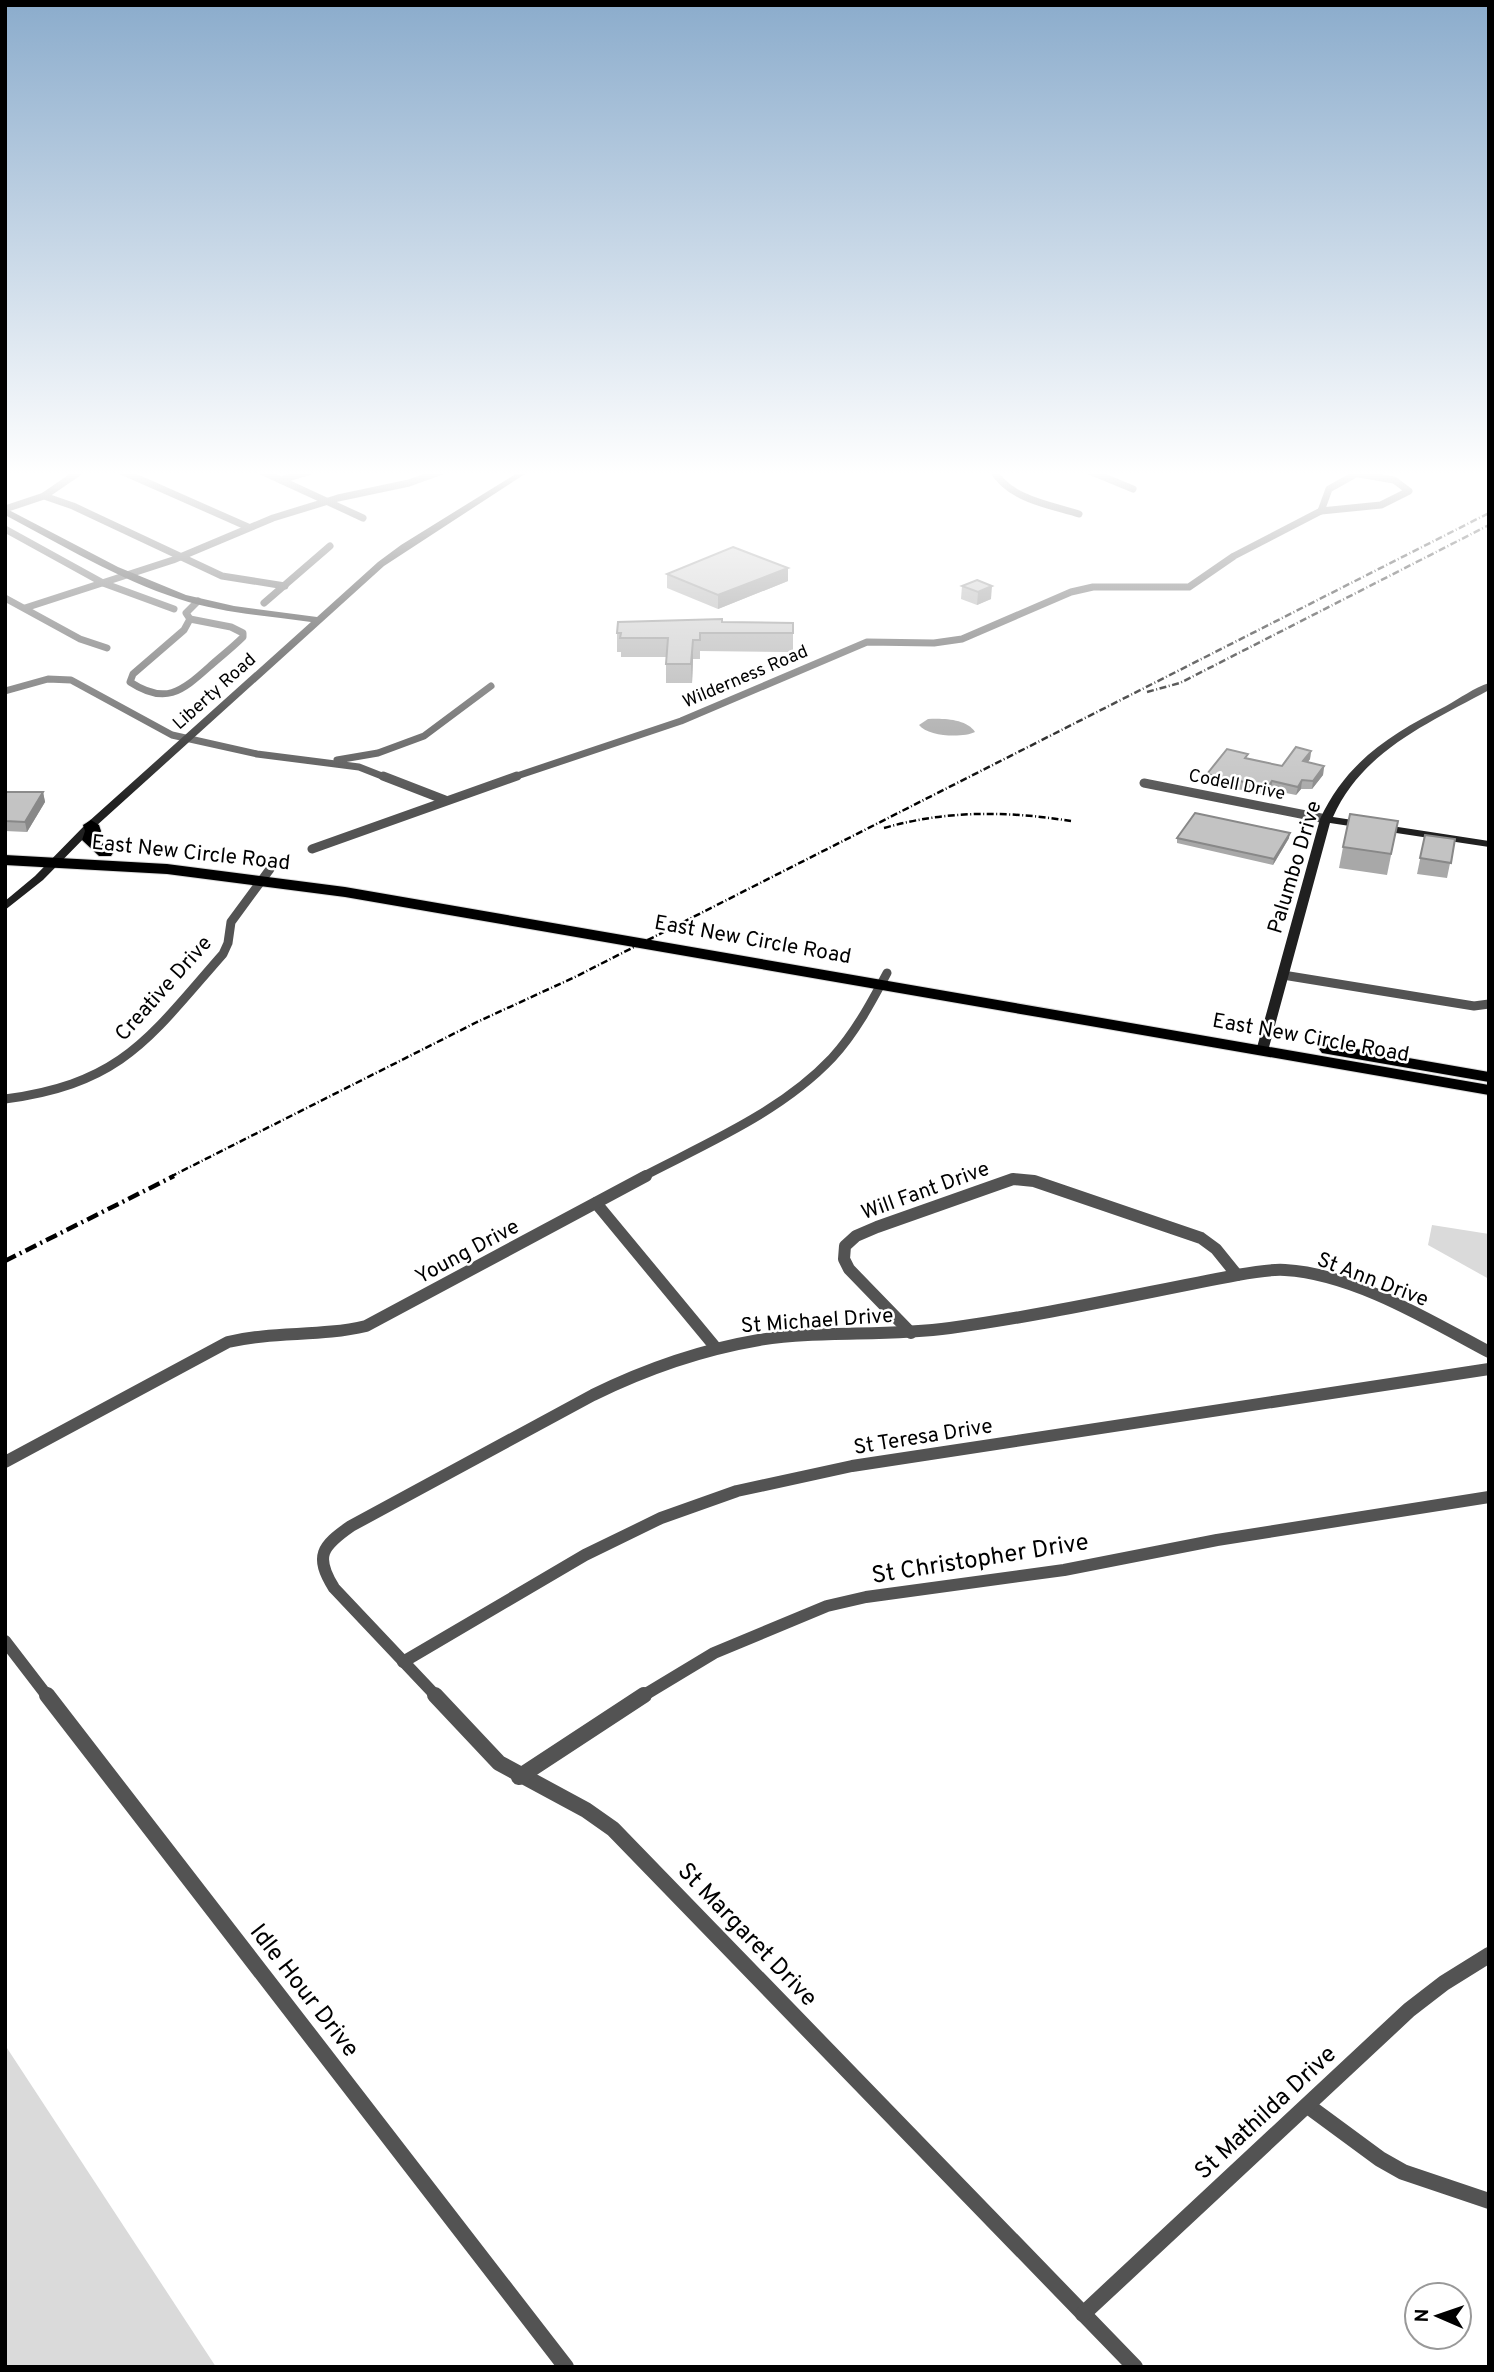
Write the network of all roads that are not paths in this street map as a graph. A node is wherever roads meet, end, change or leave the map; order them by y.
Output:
1 (99, 581) edge
2 (109, 581) edge
3 (145, 581) edge
4 (252, 581) edge
5 (291, 581) edge
6 (364, 581) edge
7 (1198, 581) edge
8 (103, 583) junction
9 (285, 586) junction
10 (5, 598) edge
11 (198, 601) junction
12 (264, 603) dead end
13 (25, 608) junction
14 (174, 609) dead end
15 (190, 619) junction
16 (320, 620) junction
17 (107, 648) dead end
18 (491, 686) dead end
19 (1489, 686) edge
20 (5, 691) edge
21 (187, 738) junction
22 (324, 761) junction
23 (1144, 783) dead end
24 (445, 800) junction
25 (1326, 819) junction
26 (91, 825) junction
27 (1489, 844) edge
28 (5, 849) edge
29 (312, 849) dead end
30 (105, 853) junction
31 (60, 857) junction
32 (5, 860) edge
33 (266, 875) junction
34 (5, 907) edge
35 (1283, 975) junction
36 (885, 979) junction
37 (1489, 1004) edge
38 (1263, 1045) junction
39 (1489, 1077) edge
40 (1489, 1090) edge
41 (5, 1099) edge
42 (596, 1203) junction
43 (1237, 1275) junction
44 (911, 1333) junction
45 (716, 1348) junction
46 (1489, 1352) edge
47 (1489, 1369) edge
48 (5, 1462) edge
49 (1489, 1497) edge
50 (322, 1553) joint
51 (5, 1641) edge
52 (403, 1662) junction
53 (519, 1777) junction
54 (1489, 1955) edge
55 (1308, 2106) junction
56 (1489, 2201) edge
57 (1083, 2314) junction
58 (566, 2367) edge
59 (1135, 2367) edge

1 - 8 street
2 - 8 street
3 - 11 street
4 - 9 street
5 - 9 street
6 - 16 street, Liberty Road
7 - 24 street, Wilderness Road
8 - 13 street
8 - 14 street
9 - 12 street
10 - 13 street
11 - 15 street
11 - 16 street
13 - 17 street
15 - 15 street
16 - 21 street, Liberty Road
18 - 22 street
19 - 25 street, Palumbo Drive
20 - 21 street
21 - 22 street
21 - 26 street, Liberty Road
22 - 24 street
23 - 25 street, Codell Drive
24 - 29 street, Wilderness Road
25 - 27 street, Codell Drive
25 - 35 street, Palumbo Drive
26 - 30 highway
26 - 31 street, Liberty Road
28 - 31 highway, East New Circle Road
30 - 31 highway, East New Circle Road
30 - 33 highway, East New Circle Road
31 - 32 highway, East New Circle Road
31 - 33 highway, East New Circle Road
31 - 34 street, Liberty Road
33 - 36 highway, East New Circle Road
33 - 41 street, Creative Drive
35 - 37 street
35 - 38 street, Palumbo Drive
36 - 38 highway, East New Circle Road
36 - 42 street, Young Drive
38 - 39 highway, East New Circle Road
38 - 40 highway, East New Circle Road
42 - 45 street
42 - 48 street, Young Drive
43 - 44 street, St Michael Drive
43 - 44 street, Will Fant Drive
43 - 46 street, St Ann Drive
44 - 45 street, St Michael Drive
45 - 50 street, St Michael Drive
47 - 52 street, St Teresa Drive
49 - 53 street, St Christopher Drive
50 - 52 street, St Margaret Drive
51 - 58 street, Idle Hour Drive
52 - 53 street, St Margaret Drive
53 - 57 street, St Margaret Drive
54 - 55 street, St Mathilda Drive
55 - 56 street
55 - 57 street, St Mathilda Drive
57 - 59 street, St Margaret Drive

